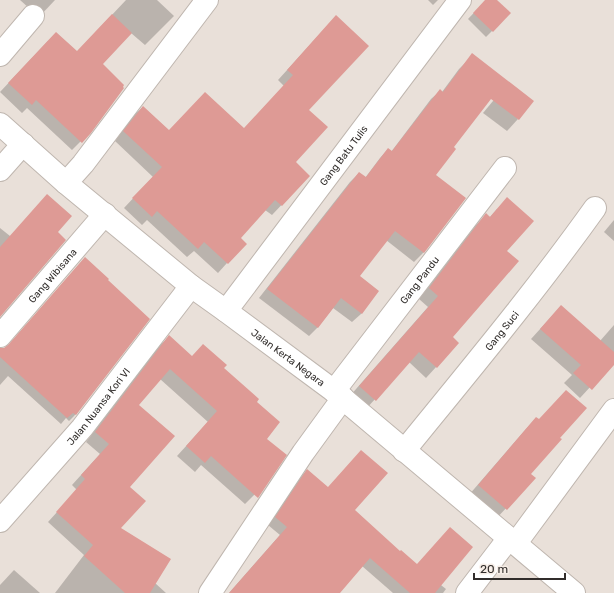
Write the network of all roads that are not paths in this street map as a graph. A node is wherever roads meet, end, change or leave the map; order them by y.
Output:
1 (207, 0) edge
2 (460, 0) edge
3 (33, 16) dead end
4 (0, 55) edge
5 (0, 124) edge
6 (23, 144) junction
7 (505, 168) dead end
8 (0, 170) edge
9 (66, 183) junction
10 (595, 208) dead end
11 (105, 214) junction
12 (191, 286) junction
13 (226, 311) junction
14 (0, 336) edge
15 (338, 395) junction
16 (614, 410) edge
17 (404, 451) junction
18 (0, 522) edge
19 (513, 540) junction
20 (210, 593) edge
21 (467, 593) edge
22 (574, 593) edge

1 - 9 street
2 - 13 street, Gang Batu Tulis
3 - 4 street
5 - 6 street, Jalan Kerta Negara
6 - 8 street
6 - 9 street, Jalan Kerta Negara
7 - 15 street, Gang Pandu
9 - 11 street, Jalan Kerta Negara
10 - 17 street, Gang Suci
11 - 12 street, Jalan Kerta Negara
11 - 14 street, Gang Wibisana
12 - 13 street, Jalan Kerta Negara
12 - 18 street, Jalan Nuansa Kori VI
13 - 15 street, Jalan Kerta Negara
15 - 17 street, Jalan Kerta Negara
15 - 20 street, Gang Pandu
16 - 19 street
17 - 19 street, Jalan Kerta Negara
19 - 21 street
19 - 22 street, Jalan Kerta Negara

